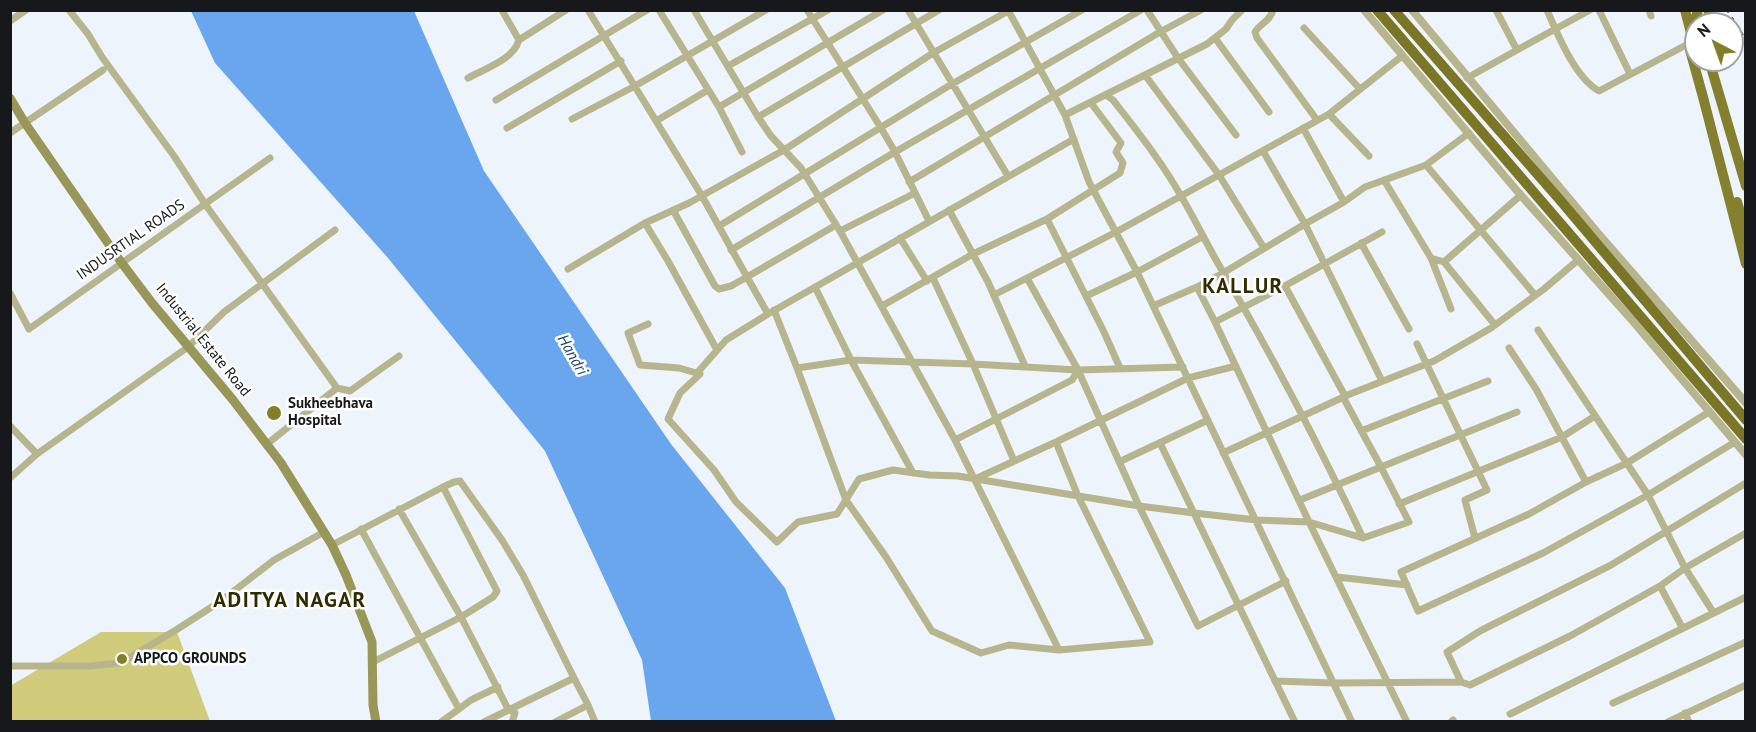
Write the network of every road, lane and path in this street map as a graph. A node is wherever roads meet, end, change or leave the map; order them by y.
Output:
1 (26, 10) edge
2 (69, 10) edge
3 (566, 10) edge
4 (588, 10) edge
5 (647, 10) edge
6 (659, 10) edge
7 (766, 10) edge
8 (807, 10) edge
9 (828, 10) edge
10 (883, 10) edge
11 (908, 10) edge
12 (939, 10) edge
13 (1082, 10) edge
14 (1141, 10) edge
15 (1147, 10) edge
16 (1201, 10) edge
17 (1242, 10) edge
18 (1273, 10) edge
19 (1364, 10) edge
20 (1377, 10) edge
21 (1394, 10) edge
22 (1412, 10) edge
23 (1496, 10) edge
24 (1547, 10) edge
25 (1590, 10) edge
26 (1599, 10) edge
27 (504, 11) edge
28 (1009, 11) edge
29 (698, 12) edge
30 (812, 20) junction
31 (10, 21) edge
32 (915, 25) junction
33 (1304, 28) dead end
34 (1555, 29) junction
35 (1160, 32) junction
36 (604, 36) junction
37 (1215, 38) junction
38 (519, 40) junction
39 (713, 40) junction
40 (828, 43) junction
41 (1026, 43) junction
42 (1517, 50) junction
43 (1684, 52) edge
44 (933, 53) junction
45 (687, 56) junction
46 (1402, 56) junction
47 (1178, 58) junction
48 (621, 61) junction
49 (728, 66) junction
50 (842, 68) junction
51 (1041, 69) junction
52 (103, 70) dead end
53 (1697, 72) edge
54 (1701, 72) edge
55 (1713, 72) edge
56 (1630, 74) junction
57 (1145, 75) junction
58 (468, 78) dead end
59 (1467, 78) junction
60 (952, 84) junction
61 (635, 86) junction
62 (1360, 89) junction
63 (708, 90) junction
64 (744, 92) junction
65 (1054, 95) junction
66 (1106, 95) junction
67 (10, 98) edge
68 (862, 99) junction
69 (496, 100) dead end
70 (1090, 104) junction
71 (718, 107) junction
72 (968, 111) junction
73 (1269, 112) dead end
74 (1329, 114) junction
75 (1065, 115) junction
76 (758, 117) junction
77 (572, 119) dead end
78 (1317, 120) junction
79 (656, 121) junction
80 (25, 123) junction
81 (507, 128) dead end
82 (881, 128) junction
83 (1303, 128) junction
84 (10, 133) edge
85 (1469, 133) junction
86 (1236, 135) dead end
87 (984, 138) junction
88 (1074, 139) junction
89 (784, 150) junction
90 (1263, 151) junction
91 (742, 152) dead end
92 (895, 152) junction
93 (1369, 156) dead end
94 (270, 158) dead end
95 (1426, 165) junction
96 (805, 175) junction
97 (1219, 175) junction
98 (1008, 176) junction
99 (1384, 180) junction
100 (909, 182) junction
101 (1746, 186) edge
102 (1093, 189) junction
103 (915, 193) junction
104 (702, 195) junction
105 (1521, 195) junction
106 (1181, 196) junction
107 (820, 198) junction
108 (1344, 202) junction
109 (205, 204) junction
110 (673, 210) junction
111 (949, 210) junction
112 (1047, 219) junction
113 (929, 221) junction
114 (645, 223) junction
115 (1305, 224) junction
116 (719, 226) junction
117 (838, 228) junction
118 (335, 230) dead end
119 (1480, 230) junction
120 (1116, 232) junction
121 (1382, 232) dead end
122 (1746, 233) edge
123 (1203, 237) junction
124 (900, 238) junction
125 (1361, 243) junction
126 (1264, 248) junction
127 (731, 250) junction
128 (973, 254) junction
129 (1066, 258) junction
130 (1431, 258) junction
131 (1578, 260) junction
132 (121, 262) junction
133 (1444, 262) junction
134 (858, 263) junction
135 (1325, 264) junction
136 (1746, 264) edge
137 (568, 269) dead end
138 (1137, 272) junction
139 (1223, 273) junction
140 (747, 277) junction
141 (1027, 278) junction
142 (930, 279) junction
143 (263, 283) junction
144 (1285, 286) junction
145 (815, 287) junction
146 (1197, 287) junction
147 (10, 293) edge
148 (994, 295) junction
149 (1535, 295) junction
150 (1086, 296) junction
151 (882, 306) junction
152 (1153, 306) junction
153 (1244, 307) junction
154 (1451, 309) dead end
155 (771, 312) junction
156 (1215, 322) junction
157 (648, 324) dead end
158 (1495, 325) junction
159 (1409, 329) dead end
160 (1538, 330) dead end
161 (1418, 344) dead end
162 (188, 347) junction
163 (1509, 348) dead end
164 (717, 350) junction
165 (399, 356) dead end
166 (851, 360) junction
167 (912, 363) junction
168 (973, 364) junction
169 (1427, 364) junction
170 (1025, 366) junction
171 (1236, 366) junction
172 (1183, 367) junction
173 (797, 368) junction
174 (1120, 368) junction
175 (1078, 370) junction
176 (697, 373) junction
177 (1188, 378) junction
178 (1382, 381) junction
179 (1488, 381) dead end
180 (337, 388) junction
181 (1344, 396) junction
182 (1443, 400) junction
183 (1746, 403) edge
184 (1714, 410) junction
185 (1517, 412) dead end
186 (1303, 415) junction
187 (1595, 416) junction
188 (996, 419) junction
189 (1100, 420) junction
190 (1208, 420) junction
191 (1746, 420) edge
192 (10, 426) edge
193 (1361, 431) junction
194 (1267, 432) junction
195 (1460, 434) junction
196 (1562, 437) junction
197 (954, 440) junction
198 (1056, 442) junction
199 (1160, 443) junction
200 (267, 444) junction
201 (1742, 445) edge
202 (1223, 453) junction
203 (37, 454) junction
204 (1014, 461) junction
205 (1119, 462) junction
206 (1626, 463) junction
207 (1381, 467) junction
208 (1479, 471) junction
209 (914, 473) junction
210 (10, 478) edge
211 (975, 479) junction
212 (1586, 482) junction
213 (1746, 483) edge
214 (1338, 485) junction
215 (443, 487) junction
216 (1648, 495) junction
217 (1078, 496) junction
218 (846, 500) junction
219 (1300, 500) junction
220 (1400, 504) junction
221 (1139, 506) junction
222 (399, 509) junction
223 (1194, 513) junction
224 (1257, 520) junction
225 (1309, 522) junction
226 (361, 529) junction
227 (1666, 531) junction
228 (324, 532) junction
229 (1746, 533) edge
230 (1363, 538) junction
231 (1475, 538) junction
232 (332, 545) junction
233 (1685, 568) junction
234 (1337, 577) junction
235 (1286, 580) junction
236 (1407, 585) junction
237 (1660, 586) junction
238 (1746, 597) edge
239 (1239, 605) junction
240 (1713, 612) junction
241 (461, 617) junction
242 (1682, 627) junction
243 (421, 638) junction
244 (1746, 642) edge
245 (1059, 650) junction
246 (373, 662) junction
247 (10, 666) edge
248 (574, 678) junction
249 (1275, 681) junction
250 (1461, 681) junction
251 (1388, 682) junction
252 (1334, 683) junction
253 (1746, 685) edge
254 (498, 687) junction
255 (1613, 703) dead end
256 (588, 705) junction
257 (459, 709) junction
258 (508, 709) junction
259 (1685, 713) junction
260 (1510, 714) dead end
261 (376, 722) edge
262 (441, 722) edge
263 (484, 722) edge
264 (512, 722) edge
265 (555, 722) edge
266 (595, 722) edge
267 (1295, 722) edge
268 (1352, 722) edge
269 (1407, 722) edge
270 (1668, 722) edge
271 (1689, 722) edge

1 - 31 street
2 - 109 street, INDUSRTIAL ROADS
3 - 38 street
4 - 36 street
5 - 36 street
6 - 45 street
7 - 39 street
8 - 30 street
9 - 30 street
10 - 40 street
11 - 32 street
12 - 32 street
13 - 41 street
14 - 51 street
15 - 35 street
16 - 35 street
17 - 37 street
18 - 78 street
19 - 46 street
20 - 184 highway
21 - 191 highway
22 - 59 street
23 - 42 street
24 - 34 street
25 - 34 street
26 - 56 street
27 - 38 street
28 - 41 street
28 - 44 street
29 - 39 street
30 - 40 street
30 - 49 street
32 - 44 street
32 - 50 street
33 - 62 street
34 - 42 street
34 - 56 street
35 - 47 street
35 - 65 street
36 - 48 street
36 - 69 street
37 - 47 street
37 - 73 street
38 - 58 street
39 - 45 street
39 - 49 street
40 - 50 street
40 - 64 street
41 - 51 street
41 - 60 street
42 - 59 street
43 - 56 street
44 - 60 street
44 - 68 street
45 - 61 street
45 - 63 street
46 - 62 street
46 - 85 street
47 - 57 street
47 - 86 street
48 - 61 street
48 - 81 street
49 - 64 street
50 - 68 street
50 - 76 street
51 - 65 street
51 - 72 street
52 - 80 street
53 - 136 main road
54 - 122 main road
55 - 101 main road
57 - 66 street
57 - 97 street
59 - 183 street
60 - 72 street
60 - 82 street
61 - 77 street
61 - 79 street
62 - 74 street
63 - 71 street
63 - 79 street
64 - 71 street
64 - 76 street
65 - 75 street
65 - 87 street
66 - 70 street
66 - 106 street
67 - 80 main road, Industrial Estate Road
68 - 82 street
68 - 89 street
70 - 75 street
70 - 102 street
71 - 91 street
72 - 87 street
72 - 92 street
74 - 78 street
74 - 93 street
75 - 88 street
76 - 89 street
78 - 83 street
79 - 104 street
80 - 84 street
80 - 132 main road, Industrial Estate Road
82 - 92 street
82 - 96 street
83 - 90 street
83 - 108 street
85 - 95 street
85 - 105 street
87 - 98 street
87 - 100 street
88 - 98 street
88 - 102 street
89 - 96 street
89 - 104 street
90 - 97 street
90 - 115 street
92 - 100 street
92 - 107 street
94 - 109 street
95 - 99 street
95 - 119 street
96 - 107 street
96 - 116 street
97 - 106 street
97 - 126 street
98 - 111 street
99 - 108 street
99 - 130 street
100 - 103 street
102 - 112 street
102 - 120 street
103 - 113 street
103 - 117 street
104 - 110 street
104 - 116 street
105 - 119 street
105 - 131 street
106 - 120 street
106 - 123 street
107 - 117 street
107 - 127 street
108 - 115 street
109 - 132 street, INDUSRTIAL ROADS
109 - 143 street
110 - 114 street
110 - 140 street
111 - 113 street
111 - 128 street
112 - 128 street
112 - 129 street
113 - 124 street
114 - 137 street
114 - 164 street
115 - 126 street
115 - 135 street
116 - 127 street
117 - 134 street
117 - 140 street
118 - 143 street
119 - 133 street
119 - 149 street
120 - 129 street
120 - 138 street
121 - 125 street
123 - 138 street
123 - 139 street
124 - 134 street
124 - 142 street
125 - 135 street
125 - 159 street
126 - 139 street
127 - 140 street
128 - 142 street
128 - 148 street
129 - 141 street
129 - 150 street
130 - 133 street
130 - 154 street
131 - 149 street
131 - 184 street
132 - 147 street, INDUSRTIAL ROADS
132 - 162 main road, Industrial Estate Road
133 - 158 street
134 - 145 street
134 - 151 street
135 - 144 street
135 - 178 street
138 - 150 street
138 - 152 street
139 - 146 street
139 - 153 street
140 - 155 street
141 - 148 street
141 - 175 street
142 - 151 street
142 - 168 street
143 - 162 street
143 - 180 street
144 - 153 street
144 - 181 street
145 - 155 street
145 - 166 street
146 - 152 street
146 - 156 street
148 - 170 street
149 - 158 street
150 - 174 street
151 - 167 street
152 - 172 street
153 - 156 street
153 - 186 street
155 - 164 street
155 - 173 street
156 - 171 street
157 - 176 street
158 - 169 street
160 - 187 street
161 - 169 street
162 - 200 main road, Industrial Estate Road
162 - 203 street
163 - 196 street
164 - 176 street
165 - 180 street
166 - 167 street
166 - 173 street
166 - 209 street
167 - 168 street
167 - 197 street
168 - 170 street
168 - 188 street
169 - 178 street
169 - 182 street
170 - 175 street
171 - 177 street
171 - 194 street
172 - 174 street
172 - 177 street
173 - 218 street
174 - 175 street
175 - 188 street
175 - 189 street
176 - 218 street
177 - 189 street
177 - 190 street
178 - 181 street
179 - 182 street
180 - 200 street
181 - 186 street
181 - 193 street
182 - 193 street
182 - 195 street
184 - 201 highway
184 - 206 street
185 - 195 street
186 - 194 street
186 - 214 street
187 - 196 street
187 - 206 street
188 - 197 street
188 - 204 street
189 - 198 street
189 - 205 street
190 - 199 street
190 - 202 street
192 - 203 street
193 - 207 street
194 - 202 street
194 - 219 street
195 - 207 street
195 - 208 street
196 - 208 street
196 - 212 street
197 - 211 street
198 - 204 street
198 - 217 street
199 - 205 street
199 - 223 street
200 - 228 main road, Industrial Estate Road
201 - 216 street
202 - 224 street
203 - 210 street
204 - 211 street
205 - 221 street
206 - 212 street
206 - 216 street
207 - 214 street
207 - 220 street
208 - 220 street
208 - 231 street
209 - 211 street
209 - 218 street
211 - 217 street
211 - 245 street
212 - 231 street
213 - 227 street
214 - 219 street
214 - 230 street
215 - 222 street
215 - 241 street
215 - 248 street
216 - 227 street
216 - 236 street
217 - 221 street
217 - 245 street
218 - 245 street
219 - 225 street
220 - 230 street
221 - 223 street
221 - 239 street
222 - 226 street
222 - 241 street
223 - 224 street
223 - 239 street
224 - 225 street
224 - 235 street
225 - 230 street
225 - 234 street
226 - 232 street
226 - 243 street
227 - 233 street
227 - 250 street
228 - 232 main road, Industrial Estate Road
228 - 247 street
229 - 233 street
231 - 236 street
232 - 246 main road, Industrial Estate Road
233 - 237 street
233 - 240 street
234 - 236 street
234 - 251 street
235 - 239 street
235 - 252 street
237 - 242 street
237 - 250 street
238 - 240 street
239 - 249 street
240 - 242 street
241 - 243 street
241 - 254 street
242 - 260 street
243 - 246 street
243 - 257 street
244 - 255 street
246 - 261 main road, Industrial Estate Road
248 - 256 street
248 - 258 street
249 - 252 street
249 - 267 street
250 - 251 street
251 - 252 street
251 - 269 street
252 - 268 street
253 - 259 street
254 - 257 street
254 - 258 street
256 - 265 street
256 - 266 street
257 - 262 street
258 - 263 street
258 - 264 street
259 - 270 street
259 - 271 street

